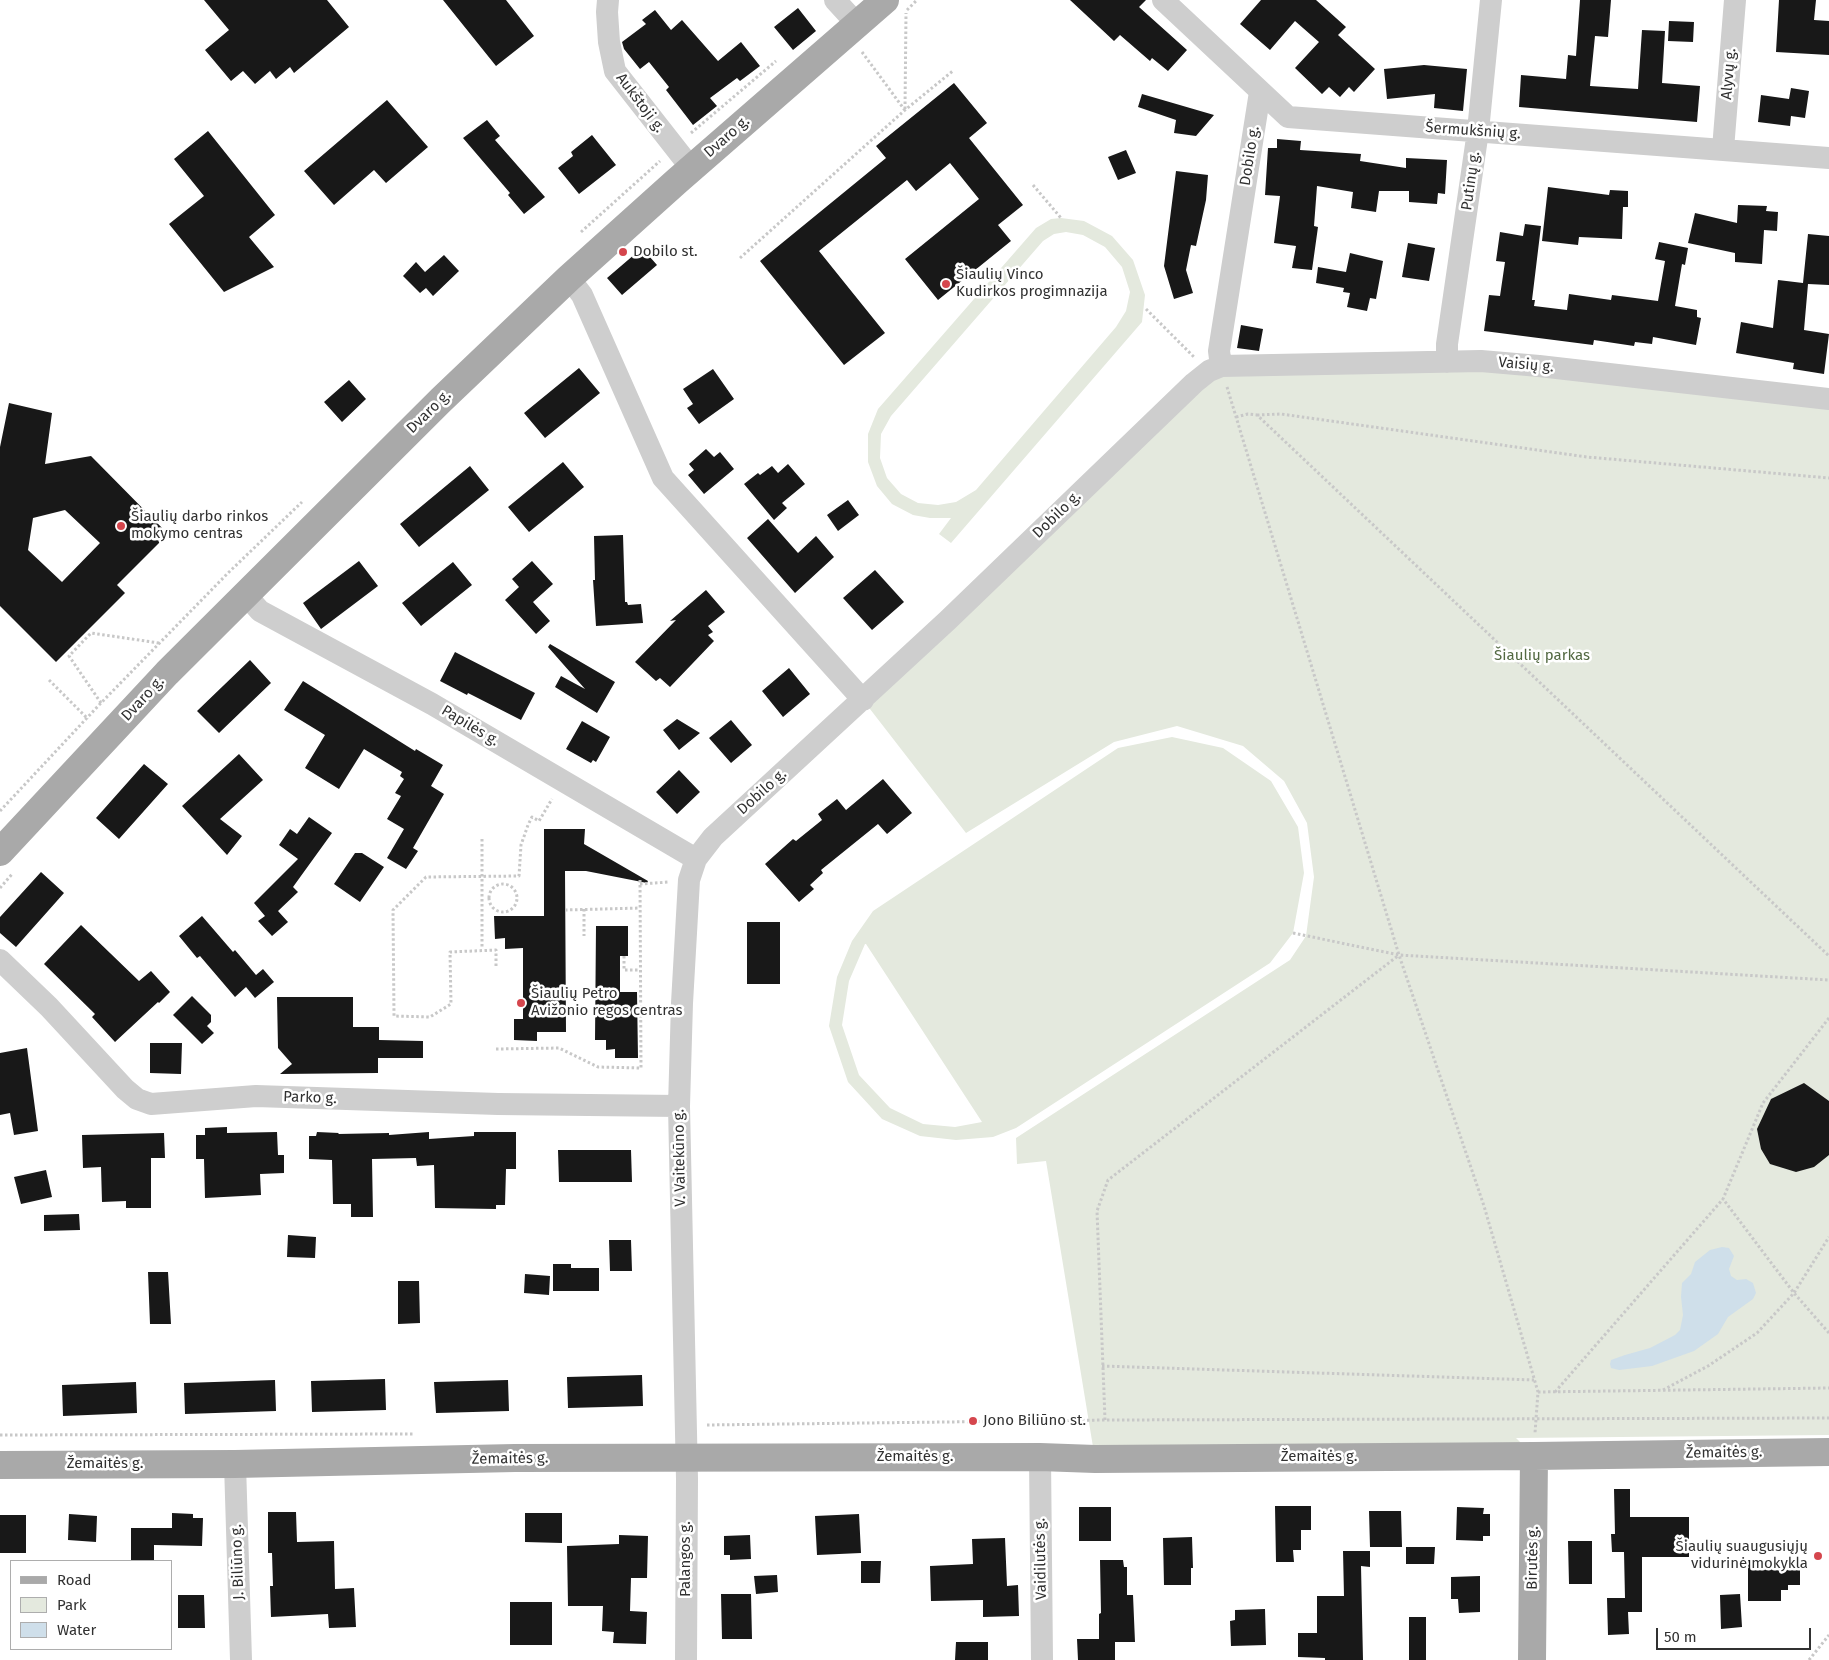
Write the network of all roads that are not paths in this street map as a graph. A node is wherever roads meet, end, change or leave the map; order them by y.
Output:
1 (608, 0) edge
2 (835, 0) edge
3 (1163, 0) edge
4 (1491, 0) edge
5 (1735, 0) edge
6 (895, 5) edge
7 (857, 24) junction
8 (1260, 92) junction
9 (1478, 131) junction
10 (1723, 148) junction
11 (1829, 158) edge
12 (691, 168) junction
13 (569, 278) junction
14 (1447, 362) junction
15 (1215, 369) junction
16 (1829, 399) edge
17 (245, 594) junction
18 (863, 700) junction
19 (0, 852) edge
20 (692, 870) junction
21 (0, 960) edge
22 (679, 1106) junction
23 (1829, 1452) edge
24 (1534, 1456) junction
25 (1040, 1457) junction
26 (686, 1458) junction
27 (236, 1464) junction
28 (0, 1465) edge
29 (241, 1660) edge
30 (686, 1660) edge
31 (1042, 1660) edge
32 (1532, 1660) edge

1 - 12 street, Aukštoji g.
2 - 7 street
3 - 8 street, Šermukšnių g.
4 - 9 street, Putinų g.
5 - 10 street, Alyvų g.
6 - 7 main road, Dvaro g.
7 - 12 main road, Dvaro g.
8 - 9 street, Šermukšnių g.
8 - 15 street, Dobilo g.
9 - 10 street, Šermukšnių g.
9 - 14 street, Putinų g.
10 - 11 street, Šermukšnių g.
12 - 13 main road, Dvaro g.
13 - 17 main road, Dvaro g.
13 - 18 street
14 - 15 street, Vaisių g.
14 - 16 street, Vaisių g.
15 - 18 street, Dobilo g.
17 - 19 main road, Dvaro g.
17 - 20 street, Papilės g.
18 - 20 street, Dobilo g.
20 - 22 street, V. Vaitekūno g.
21 - 22 street, Parko g.
22 - 26 street, V. Vaitekūno g.
23 - 24 main road, Žemaitės g.
24 - 25 main road, Žemaitės g.
24 - 32 main road, Birutės g.
25 - 26 main road, Žemaitės g.
25 - 31 street, Vaidilutės g.
26 - 27 main road, Žemaitės g.
26 - 30 street, Palangos g.
27 - 28 main road, Žemaitės g.
27 - 29 street, J. Biliūno g.

